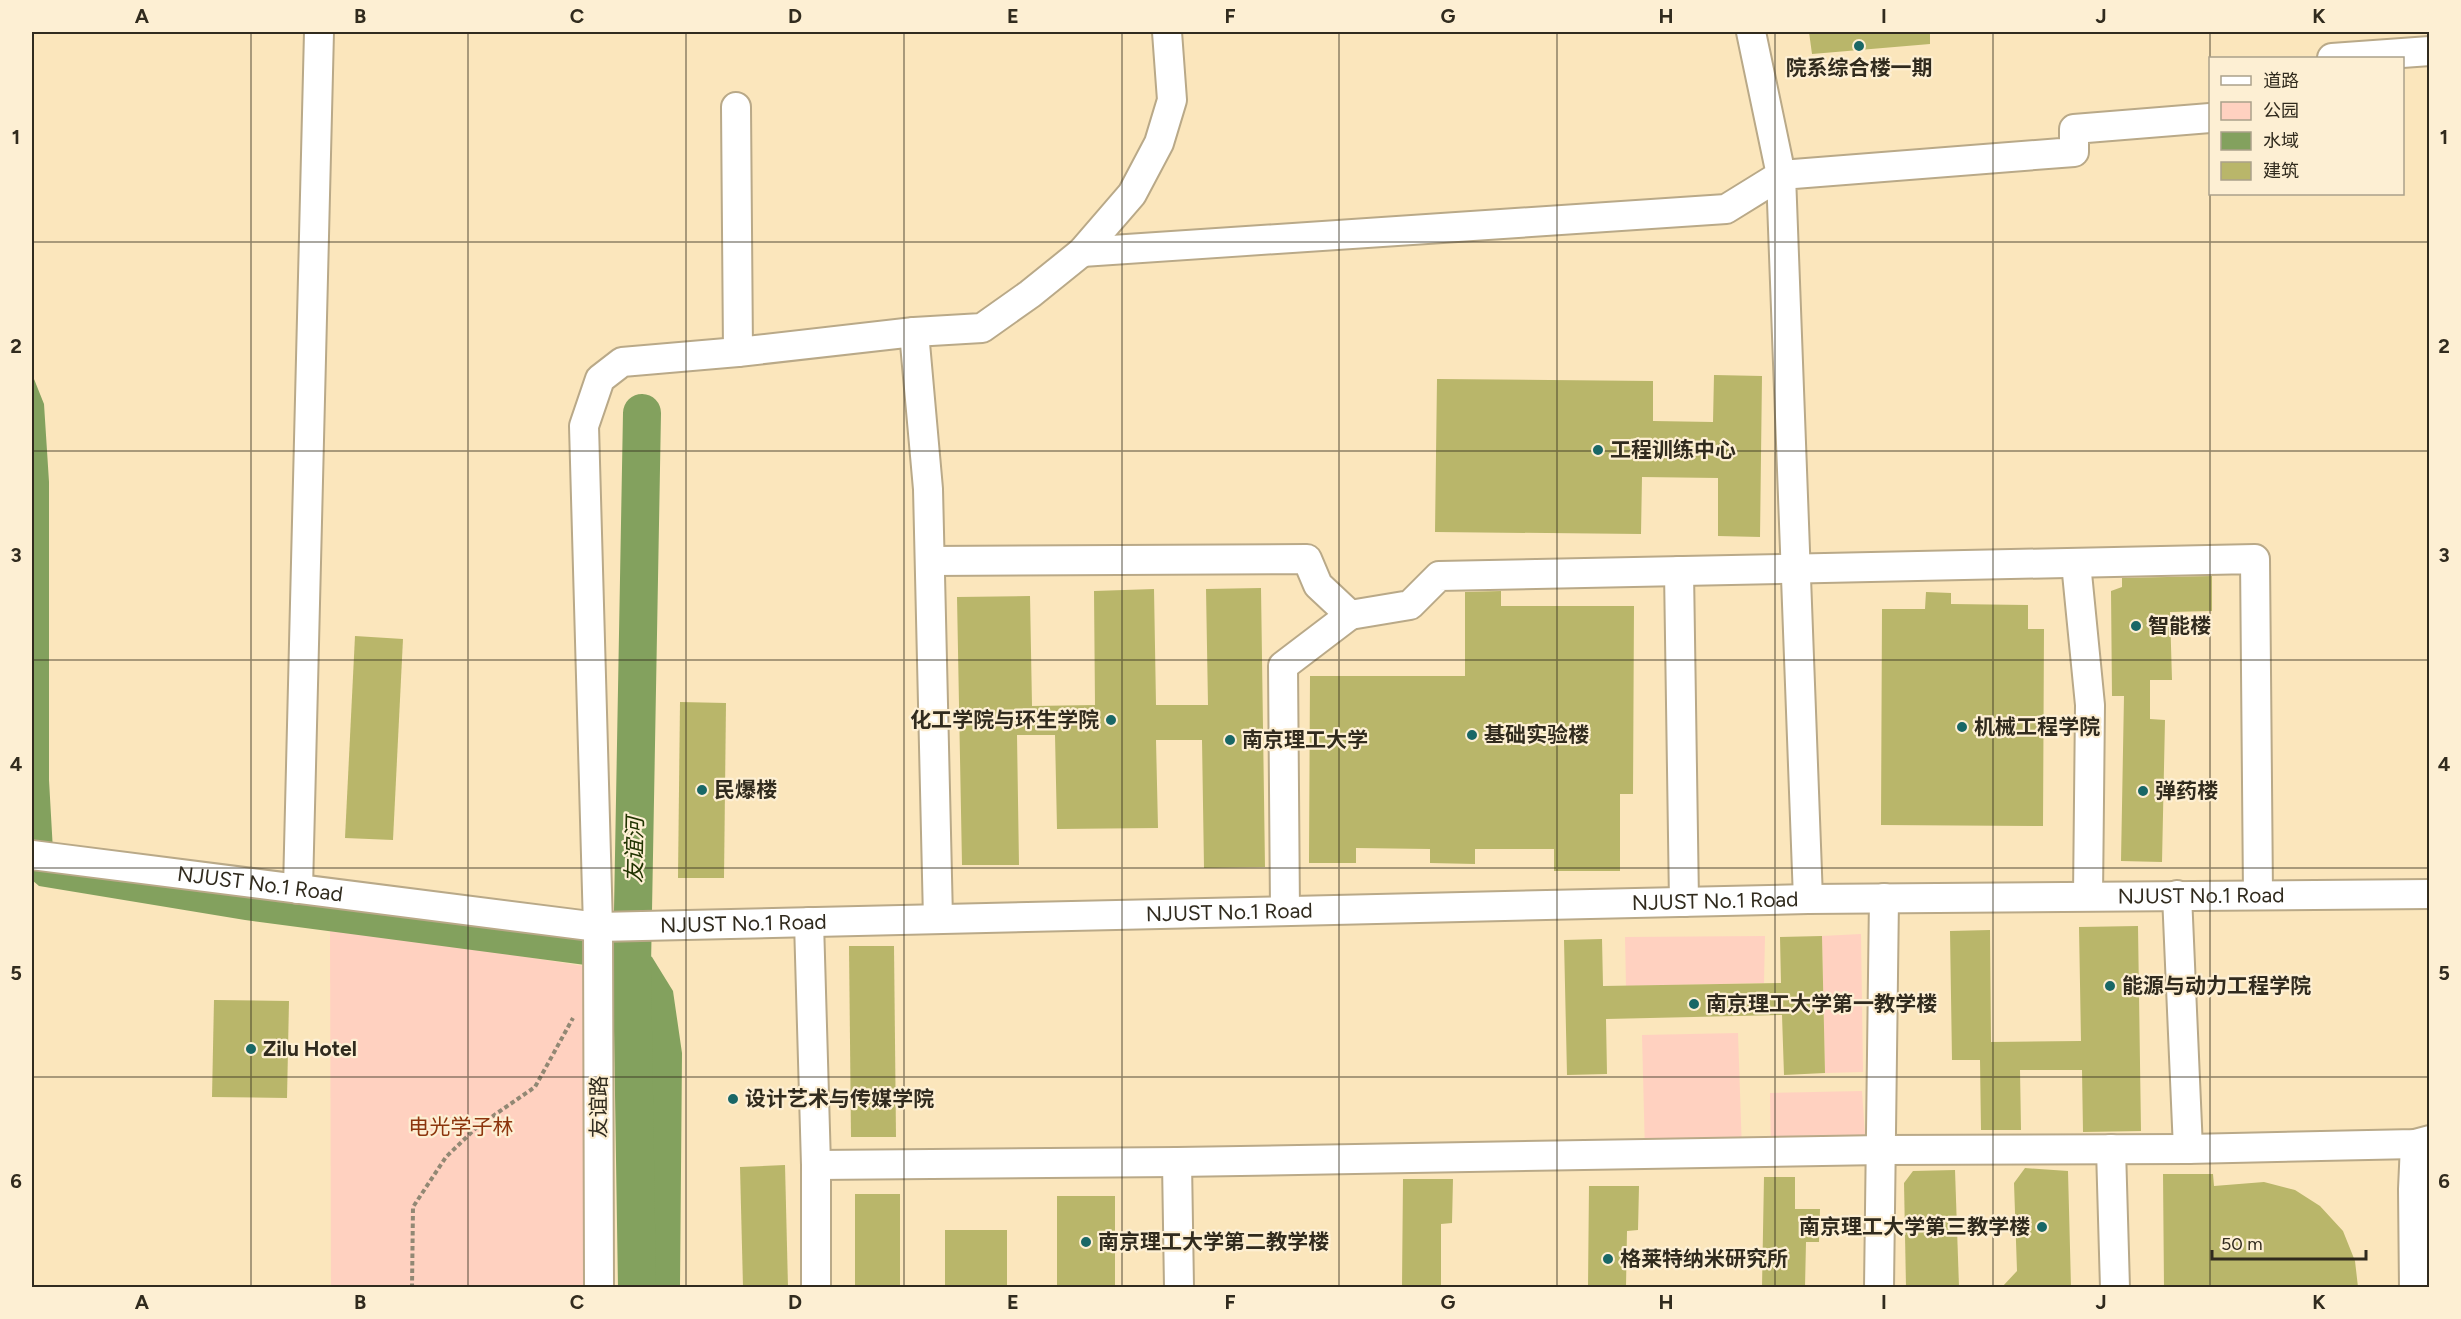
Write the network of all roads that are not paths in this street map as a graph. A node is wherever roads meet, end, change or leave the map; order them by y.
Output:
1 (319, 32) edge
2 (1167, 32) edge
3 (1751, 32) edge
4 (2400, 42) edge
5 (2430, 51) edge
6 (2336, 57) edge
7 (736, 107) dead end
8 (2209, 118) edge
9 (1781, 175) junction
10 (1082, 252) junction
11 (914, 332) junction
12 (738, 352) junction
13 (930, 561) junction
14 (2076, 562) junction
15 (1796, 568) junction
16 (1679, 571) junction
17 (1350, 615) junction
18 (32, 855) edge
19 (298, 889) junction
20 (2258, 894) junction
21 (2430, 894) edge
22 (2177, 895) junction
23 (2088, 896) junction
24 (1884, 898) junction
25 (1808, 899) junction
26 (1684, 902) junction
27 (1285, 911) junction
28 (938, 919) junction
29 (809, 922) junction
30 (598, 927) junction
31 (2422, 1142) edge
32 (2111, 1149) junction
33 (2188, 1149) junction
34 (1882, 1150) junction
35 (1177, 1162) junction
36 (816, 1165) junction
37 (2421, 1189) edge
38 (599, 1287) edge
39 (816, 1287) edge
40 (1179, 1287) edge
41 (1879, 1287) edge
42 (2115, 1287) edge
43 (2414, 1287) edge

1 - 19 street
2 - 10 street, 友谊路
3 - 9 street
4 - 5 street
4 - 6 street
7 - 12 street
8 - 9 street
9 - 10 street
9 - 15 street
10 - 11 street, 友谊路
11 - 12 street, 友谊路
11 - 13 street
12 - 30 street, 友谊路
13 - 17 street
13 - 28 street
14 - 15 street
14 - 20 street
14 - 23 street
15 - 16 street
15 - 25 street
16 - 17 street
16 - 26 street
17 - 27 street
18 - 19 street, NJUST No.1 Road
19 - 30 street, NJUST No.1 Road
20 - 21 street, NJUST No.1 Road
20 - 22 street, NJUST No.1 Road
22 - 23 street, NJUST No.1 Road
22 - 33 street
23 - 24 street, NJUST No.1 Road
24 - 25 street, NJUST No.1 Road
24 - 34 street
25 - 26 street, NJUST No.1 Road
26 - 27 street, NJUST No.1 Road
27 - 28 street, NJUST No.1 Road
28 - 29 street, NJUST No.1 Road
29 - 30 street, NJUST No.1 Road
29 - 36 street
30 - 38 street, 友谊路
31 - 33 street
31 - 37 street
32 - 33 street
32 - 34 street
32 - 42 street
34 - 35 street
34 - 41 street
35 - 36 street
35 - 40 street
36 - 39 street
37 - 43 street

